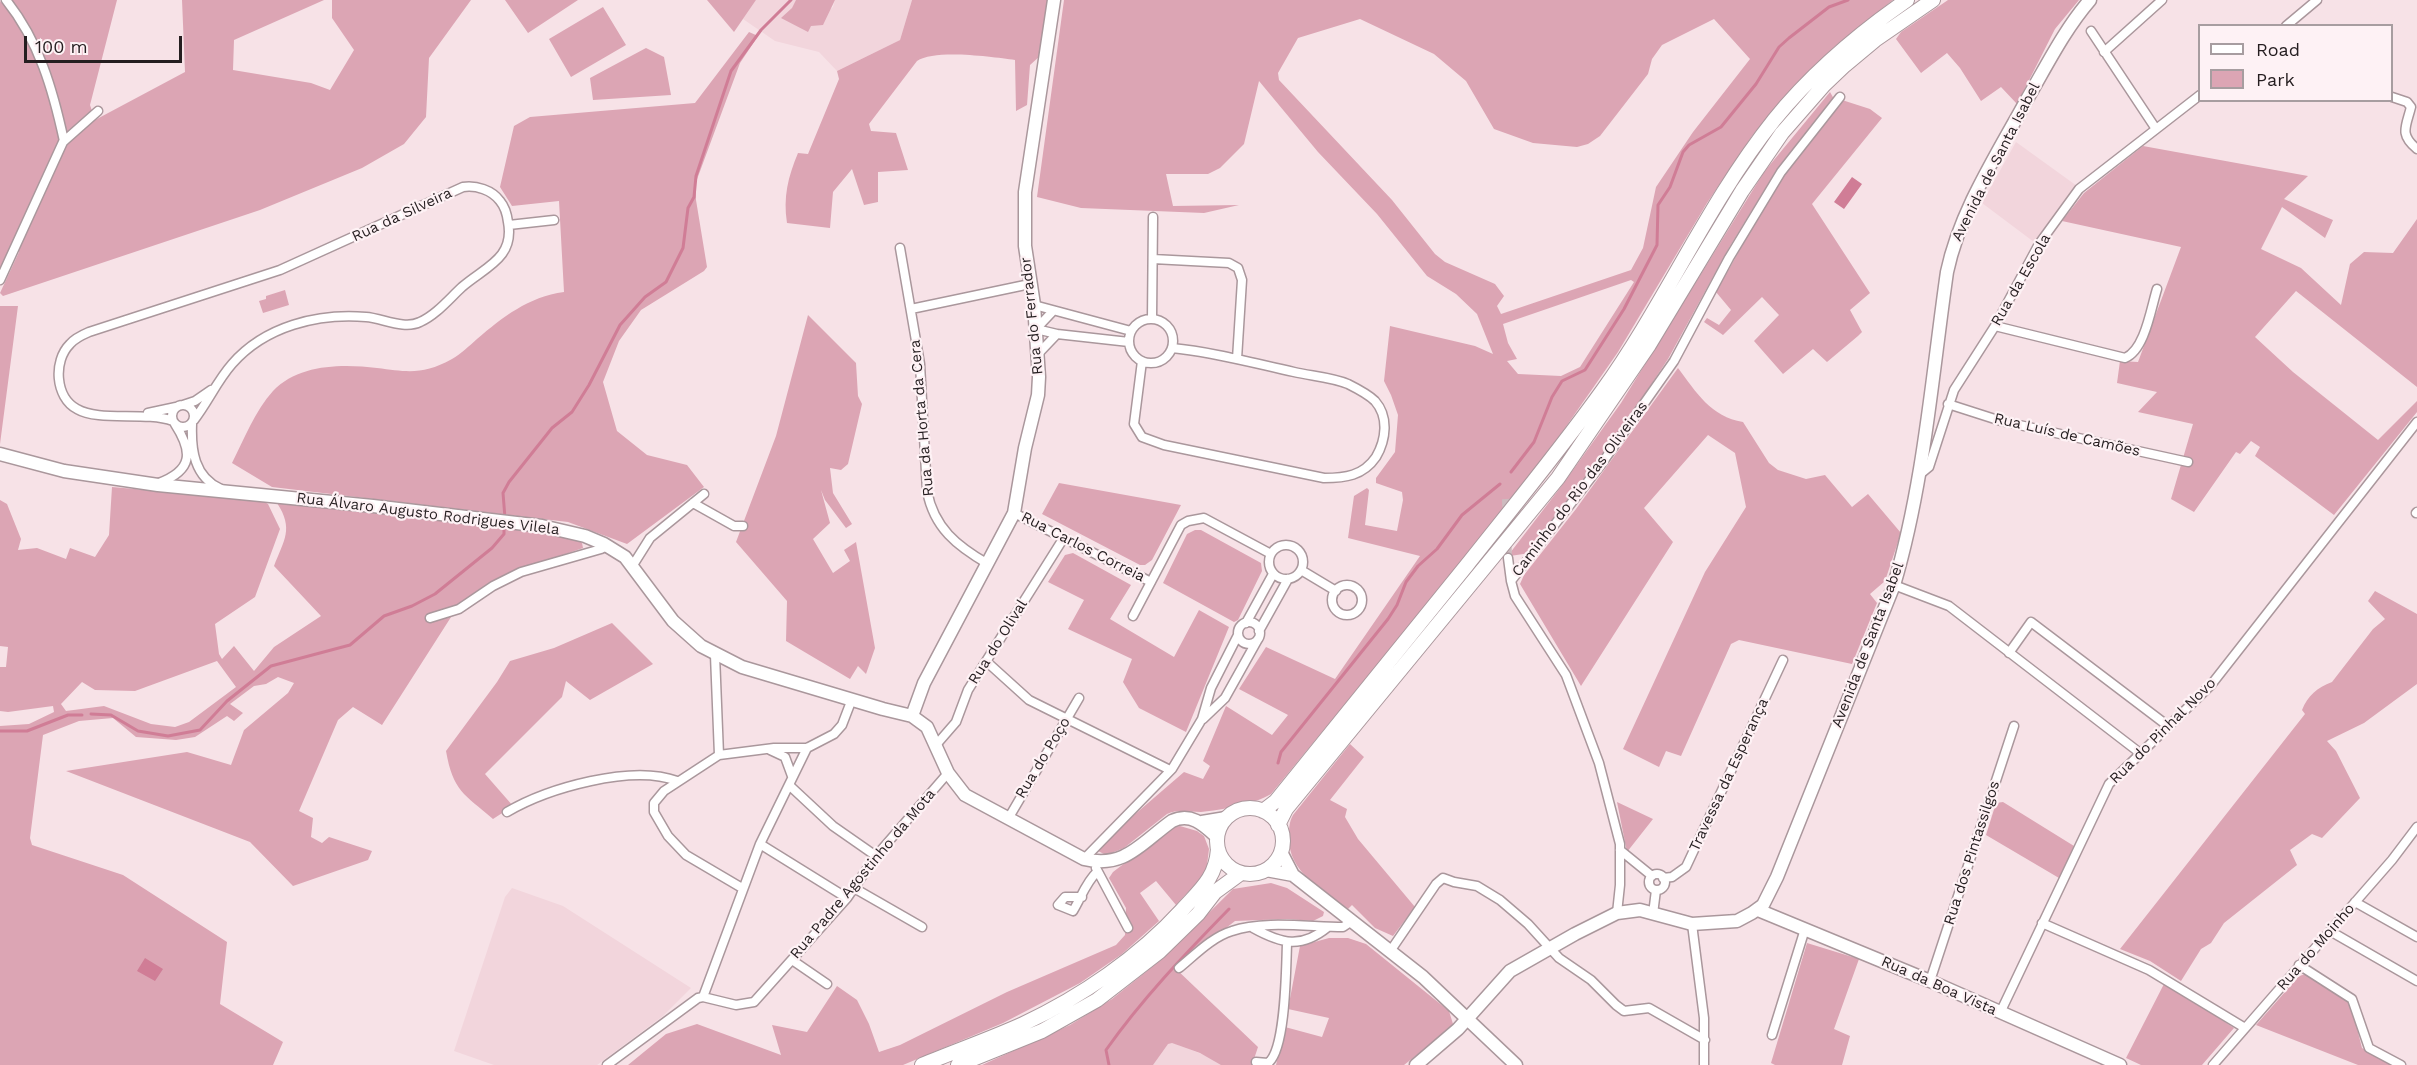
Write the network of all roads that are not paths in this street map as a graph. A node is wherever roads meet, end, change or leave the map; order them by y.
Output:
1 (6, 0) edge
2 (1054, 0) edge
3 (1907, 0) edge
4 (1933, 0) edge
5 (2090, 0) edge
6 (2162, 0) edge
7 (2317, 0) edge
8 (2288, 24) edge
9 (2091, 31) dead end
10 (2104, 52) junction
11 (2198, 96) edge
12 (1840, 97) dead end
13 (2393, 98) edge
14 (98, 111) dead end
15 (2156, 129) junction
16 (64, 141) junction
17 (2417, 149) edge
18 (1153, 217) dead end
19 (554, 220) dead end
20 (509, 225) junction
21 (900, 248) dead end
22 (1153, 259) junction
23 (0, 280) edge
24 (1030, 284) junction
25 (2157, 289) dead end
26 (1034, 305) junction
27 (911, 309) junction
28 (1053, 312) junction
29 (1152, 318) junction
30 (1995, 326) junction
31 (1035, 329) junction
32 (1131, 331) junction
33 (1057, 334) junction
34 (1129, 342) junction
35 (1172, 348) junction
36 (1037, 355) junction
37 (1237, 359) junction
38 (1142, 361) junction
39 (217, 384) junction
40 (1948, 404) junction
41 (180, 406) junction
42 (142, 415) junction
43 (174, 422) junction
44 (193, 422) junction
45 (2417, 422) edge
46 (0, 454) edge
47 (2187, 462) dead end
48 (198, 467) junction
49 (182, 471) junction
50 (1918, 476) junction
51 (154, 485) junction
52 (191, 488) junction
53 (229, 492) junction
54 (704, 494) dead end
55 (693, 503) junction
56 (1014, 513) junction
57 (743, 526) dead end
58 (1063, 539) junction
59 (607, 546) junction
60 (1271, 554) junction
61 (1508, 558) tunnel mouth
62 (988, 564) junction
63 (633, 565) junction
64 (1301, 570) junction
65 (1273, 574) junction
66 (1288, 579) junction
67 (1511, 581) junction
68 (1151, 582) junction
69 (1894, 585) junction
70 (1336, 591) dead end
71 (1132, 616) dead end
72 (430, 618) dead end
73 (1245, 623) junction
74 (1238, 635) junction
75 (1259, 635) junction
76 (2009, 653) junction
77 (715, 655) junction
78 (1783, 660) dead end
79 (987, 662) junction
80 (1211, 692) junction
81 (1079, 698) dead end
82 (852, 699) junction
83 (1223, 701) junction
84 (912, 716) junction
85 (1067, 718) junction
86 (1202, 719) junction
87 (2014, 726) dead end
88 (2168, 726) junction
89 (936, 745) junction
90 (767, 748) junction
91 (807, 748) junction
92 (2140, 753) junction
93 (719, 755) junction
94 (1170, 770) junction
95 (948, 773) junction
96 (790, 780) junction
97 (677, 781) junction
98 (1263, 811) junction
99 (507, 812) dead end
100 (1226, 818) junction
101 (1008, 819) junction
102 (1202, 822) junction
103 (1278, 825) junction
104 (2417, 827) edge
105 (1218, 843) junction
106 (760, 844) junction
107 (1620, 850) junction
108 (1281, 852) junction
109 (876, 856) junction
110 (1092, 864) junction
111 (1266, 870) junction
112 (1241, 873) junction
113 (1293, 875) junction
114 (1652, 876) junction
115 (1663, 878) junction
116 (742, 888) junction
117 (854, 888) junction
118 (1656, 890) junction
119 (847, 897) junction
120 (1082, 897) dead end
121 (2355, 903) junction
122 (1758, 910) junction
123 (1617, 913) junction
124 (1653, 914) junction
125 (1352, 921) junction
126 (2042, 923) junction
127 (1692, 924) junction
128 (922, 927) dead end
129 (1251, 927) junction
130 (1329, 927) junction
131 (1128, 928) dead end
132 (1806, 929) junction
133 (2330, 931) junction
134 (2417, 937) edge
135 (1287, 944) junction
136 (1548, 948) junction
137 (1391, 950) junction
138 (792, 960) junction
139 (2299, 965) junction
140 (1179, 968) dead end
141 (1930, 981) junction
142 (2417, 981) edge
143 (827, 984) dead end
144 (703, 997) junction
145 (2000, 1013) junction
146 (1468, 1019) junction
147 (2245, 1028) junction
148 (1772, 1035) dead end
149 (1705, 1040) junction
150 (1257, 1062) dead end
151 (607, 1065) edge
152 (922, 1065) edge
153 (958, 1065) edge
154 (1416, 1065) edge
155 (1516, 1065) edge
156 (1704, 1065) edge
157 (2120, 1065) edge
158 (2213, 1065) edge
159 (2401, 1065) edge

1 - 16 street
2 - 24 street, Rua do Ferrador
3 - 98 main road
4 - 103 main road
5 - 50 street, Avenida de Santa Isabel
6 - 10 street
7 - 8 street
9 - 10 street
10 - 15 street
11 - 15 street, Rua da Escola
12 - 67 street, Caminho do Rio das Oliveiras
13 - 17 street
14 - 16 street
15 - 30 street, Rua da Escola
16 - 23 street
18 - 22 street
19 - 20 street
20 - 39 street, Rua da Silveira
20 - 42 street, Rua da Silveira
21 - 27 street, Rua da Horta da Cera
22 - 29 street
22 - 37 street
24 - 26 street, Rua do Ferrador
24 - 27 street
25 - 30 street
26 - 28 street
26 - 31 street, Rua do Ferrador
27 - 62 street, Rua da Horta da Cera
28 - 31 street
28 - 32 street
29 - 32 street
29 - 35 street
30 - 40 street, Rua da Escola
31 - 33 street
31 - 36 street, Rua do Ferrador
32 - 34 street
33 - 34 street
33 - 36 street
34 - 38 street
35 - 37 street
35 - 38 street
36 - 56 street, Rua do Ferrador
37 - 38 street
39 - 41 street, Rua da Silveira
39 - 44 street, Rua da Silveira
40 - 47 street, Rua Luís de Camões
40 - 50 street, Rua da Escola
41 - 42 street, Rua da Silveira
41 - 43 street
41 - 44 street
42 - 43 street, Rua da Silveira
43 - 44 street, Rua da Silveira
43 - 49 street
44 - 48 street
45 - 88 street, Rua do Pinhal Novo
46 - 51 street, Rua Álvaro Augusto Rodrigues Vilela
48 - 52 street
48 - 53 street
49 - 51 street
49 - 52 street
50 - 69 street, Avenida de Santa Isabel
51 - 52 street, Rua Álvaro Augusto Rodrigues Vilela
52 - 53 street, Rua Álvaro Augusto Rodrigues Vilela
53 - 59 street, Rua Álvaro Augusto Rodrigues Vilela
54 - 55 street
55 - 57 street
55 - 63 street
56 - 58 street, Rua Carlos Correia
56 - 62 street, Rua do Ferrador
58 - 68 street, Rua Carlos Correia
58 - 79 street, Rua do Olival
59 - 63 street, Rua Álvaro Augusto Rodrigues Vilela
59 - 72 street
60 - 64 street
60 - 65 street
60 - 68 street
61 - 67 street
62 - 84 street, Rua do Ferrador
63 - 77 street, Rua Álvaro Augusto Rodrigues Vilela
64 - 66 street
64 - 70 street
65 - 66 street
65 - 73 street
66 - 75 street
67 - 107 street, Caminho do Rio das Oliveiras
68 - 71 street
69 - 76 street
69 - 122 street, Avenida de Santa Isabel
73 - 74 street
73 - 75 street
74 - 75 street
74 - 80 street
75 - 83 street
76 - 88 street
76 - 92 street
77 - 82 street, Rua Álvaro Augusto Rodrigues Vilela
77 - 93 street
78 - 115 street, Travessa da Esperança
79 - 85 street
79 - 89 street, Rua do Olival
80 - 83 street
80 - 86 street
81 - 85 street, Rua do Poço
82 - 84 street, Rua Álvaro Augusto Rodrigues Vilela
82 - 91 street
83 - 86 street
84 - 89 street
85 - 94 street
85 - 101 street, Rua do Poço
86 - 94 street
87 - 141 street, Rua dos Pintassilgos
88 - 92 street, Rua do Pinhal Novo
89 - 95 street
90 - 91 street
90 - 93 street
90 - 96 street
91 - 96 street
92 - 126 street, Rua do Pinhal Novo
93 - 97 street
94 - 110 street
95 - 101 street
95 - 109 street, Rua Padre Agostinho da Mota
96 - 106 street
96 - 109 street
97 - 99 street
97 - 116 street
98 - 100 main road
98 - 103 main road
100 - 102 street
100 - 105 main road
101 - 110 street
102 - 105 street
102 - 110 street
103 - 108 main road
104 - 121 street, Rua do Moinho
105 - 112 main road
105 - 152 main road
106 - 116 street
106 - 119 street
107 - 114 street
107 - 123 street, Caminho do Rio das Oliveiras
108 - 111 main road
108 - 113 street
109 - 117 street, Rua Padre Agostinho da Mota
110 - 120 street
110 - 131 street
111 - 112 main road
111 - 113 street
112 - 153 main road
113 - 125 street
114 - 115 street
114 - 118 street, Travessa da Esperança
115 - 118 street, Travessa da Esperança
116 - 144 street
117 - 119 street, Rua Padre Agostinho da Mota
117 - 128 street
118 - 124 street, Travessa da Esperança
119 - 138 street, Rua Padre Agostinho da Mota
121 - 133 street, Rua do Moinho
121 - 134 street
122 - 127 street
122 - 132 street, Rua da Boa Vista
123 - 124 street
123 - 136 street
124 - 127 street
125 - 130 street
125 - 137 street
126 - 145 street, Rua do Pinhal Novo
126 - 147 street
127 - 149 street
129 - 130 street
129 - 135 street
129 - 140 street
130 - 135 street
132 - 141 street, Rua da Boa Vista
132 - 148 street
133 - 139 street, Rua do Moinho
133 - 142 street
135 - 150 street
136 - 137 street
136 - 146 street
136 - 149 street
137 - 146 street
138 - 143 street
138 - 144 street, Rua Padre Agostinho da Mota
139 - 147 street, Rua do Moinho
139 - 159 street
141 - 145 street, Rua da Boa Vista
144 - 151 street
145 - 157 street, Rua da Boa Vista
146 - 154 street
146 - 155 street
147 - 158 street, Rua do Moinho
149 - 156 street

